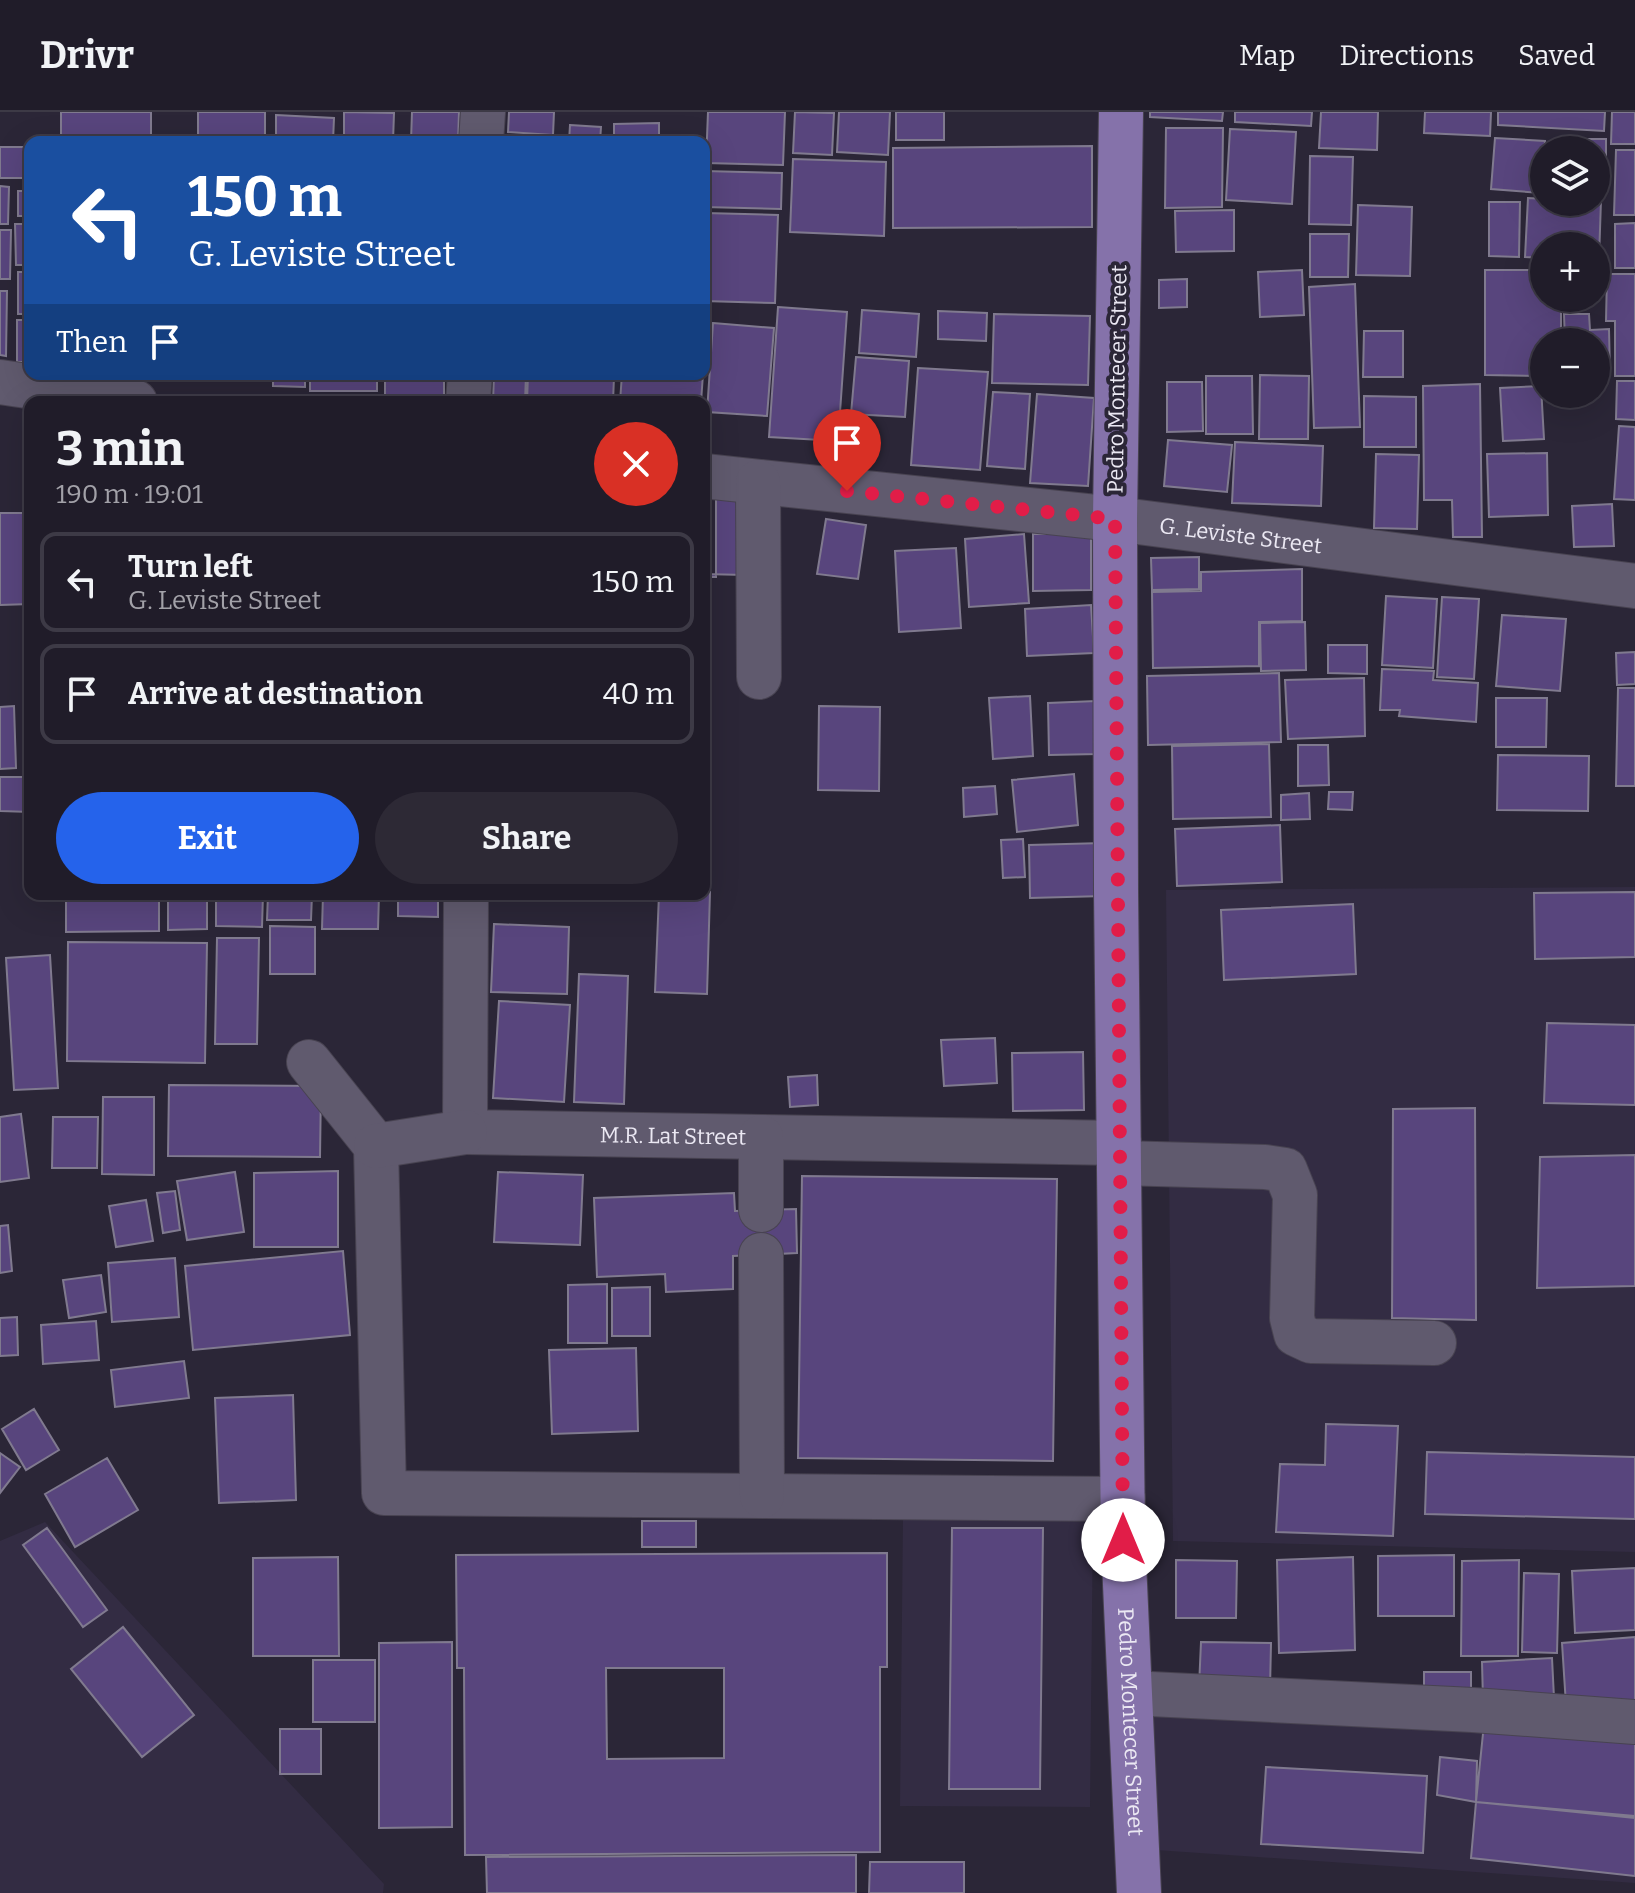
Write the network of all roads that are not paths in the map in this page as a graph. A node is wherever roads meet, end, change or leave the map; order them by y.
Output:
1 (483, 112) edge
2 (1121, 112) edge
3 (481, 136) edge
4 (0, 382) edge
5 (94, 396) edge
6 (710, 477) edge
7 (758, 482) junction
8 (1115, 519) junction
9 (1635, 586) edge
10 (759, 677) dead end
11 (466, 900) edge
12 (309, 1062) dead end
13 (465, 1132) junction
14 (761, 1137) junction
15 (376, 1146) junction
16 (1120, 1153) junction
17 (761, 1210) dead end
18 (761, 1255) dead end
19 (1434, 1343) dead end
20 (762, 1496) junction
21 (1123, 1499) junction
22 (1130, 1693) junction
23 (1635, 1722) edge
24 (1139, 1893) edge

1 - 3 street
2 - 8 main road, Pedro Montecer Street
4 - 5 street
6 - 7 street, G. Leviste Street
7 - 8 street, G. Leviste Street
7 - 10 street
8 - 9 street, G. Leviste Street
8 - 16 main road, Pedro Montecer Street
11 - 13 street
12 - 15 street
13 - 14 street, M.R. Lat Street
13 - 15 street, M.R. Lat Street
14 - 16 street, M.R. Lat Street
14 - 17 street
15 - 20 street
16 - 19 street, M.R. Lat Street
16 - 21 main road, Pedro Montecer Street
18 - 20 street
20 - 21 street
21 - 22 main road, Pedro Montecer Street
22 - 23 street
22 - 24 main road, Pedro Montecer Street

